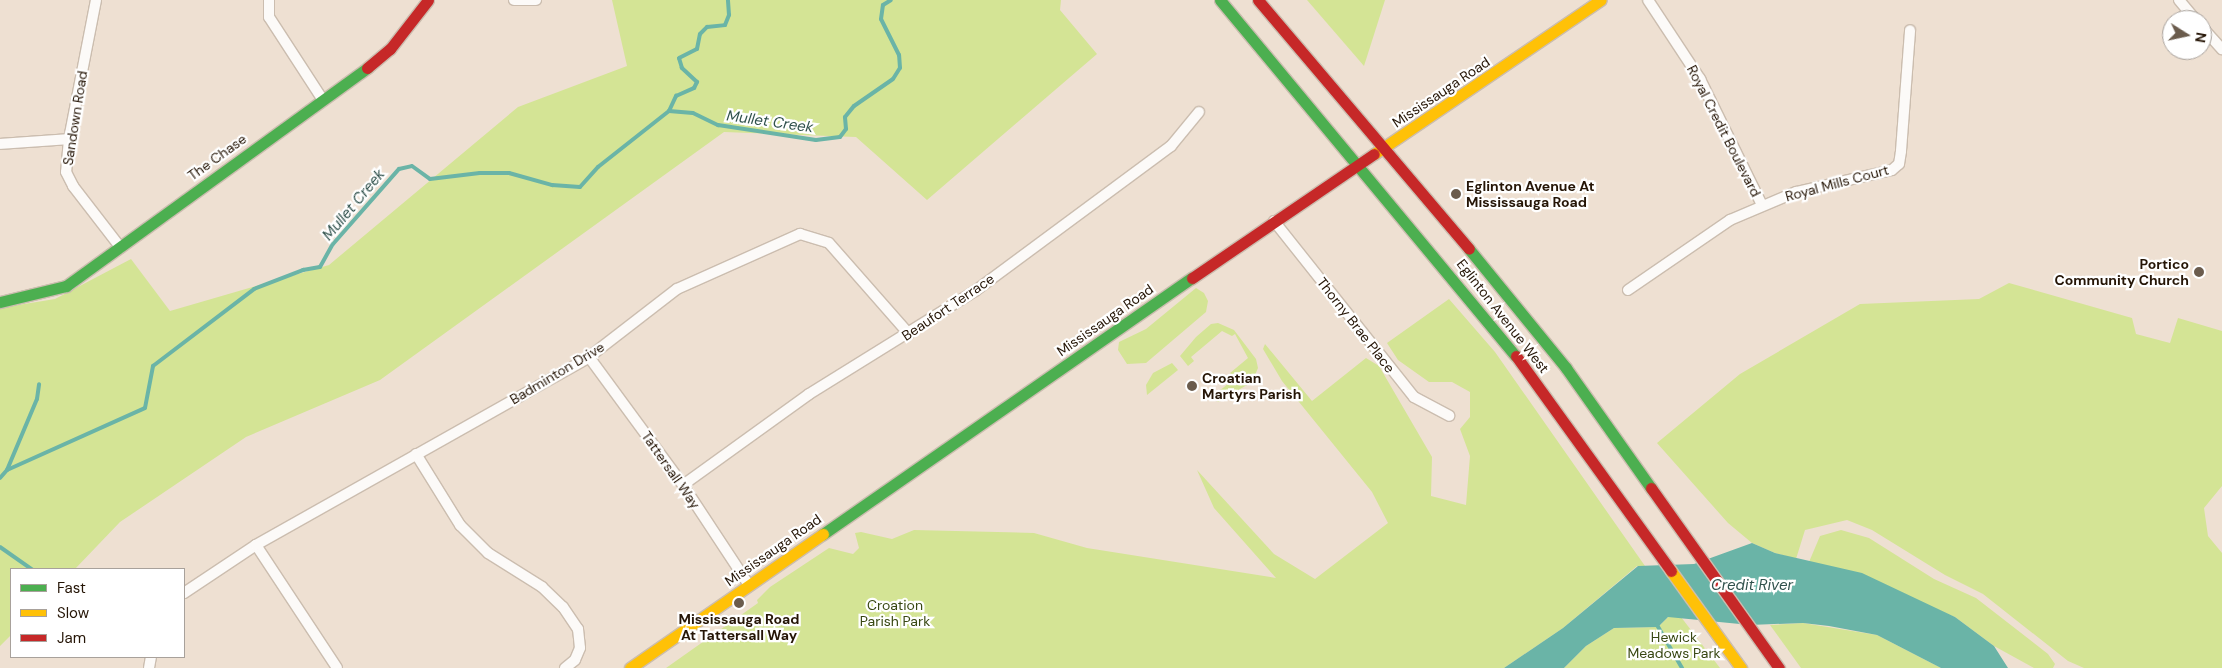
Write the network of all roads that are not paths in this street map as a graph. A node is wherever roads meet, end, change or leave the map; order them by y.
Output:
1 (96, 0) edge
2 (269, 0) edge
3 (428, 0) edge
4 (514, 0) edge
5 (536, 0) edge
6 (1220, 0) edge
7 (1258, 0) edge
8 (1601, 0) edge
9 (1648, 0) edge
10 (2179, 0) edge
11 (2188, 10) edge
12 (1910, 30) dead end
13 (2212, 38) edge
14 (2222, 49) edge
15 (323, 100) junction
16 (1199, 112) dead end
17 (69, 139) junction
18 (0, 144) edge
19 (1385, 148) junction
20 (1360, 163) junction
21 (1762, 206) junction
22 (1274, 221) junction
23 (122, 248) junction
24 (1628, 290) dead end
25 (0, 302) edge
26 (909, 334) junction
27 (589, 357) junction
28 (1450, 416) dead end
29 (416, 454) junction
30 (683, 485) junction
31 (256, 545) junction
32 (749, 585) junction
33 (185, 592) edge
34 (337, 668) edge
35 (565, 668) edge
36 (630, 668) edge
37 (1741, 668) edge
38 (1778, 668) edge

1 - 17 street, Sandown Road
2 - 15 street
3 - 15 main road, The Chase
4 - 5 street
6 - 20 main road, Eglinton Avenue West
7 - 19 main road, Eglinton Avenue West
8 - 19 main road, Mississauga Road
9 - 21 street, Royal Credit Boulevard
10 - 11 street
12 - 21 street, Royal Mills Court
13 - 14 street
15 - 23 main road, The Chase
16 - 26 street, Beaufort Terrace
17 - 18 street
17 - 23 street, Sandown Road
19 - 20 main road, Mississauga Road
19 - 38 main road, Eglinton Avenue West
20 - 22 main road, Mississauga Road
20 - 37 main road, Eglinton Avenue West
21 - 24 street, Royal Credit Boulevard
22 - 28 street, Thorny Brae Place
22 - 32 main road, Mississauga Road
23 - 25 main road, The Chase
26 - 27 street, Badminton Drive
26 - 30 street, Beaufort Terrace
27 - 29 street, Badminton Drive
27 - 30 street, Tattersall Way
29 - 31 street, Badminton Drive
29 - 35 street
30 - 32 street, Tattersall Way
31 - 33 street, Badminton Drive
31 - 34 street
32 - 36 main road, Mississauga Road

